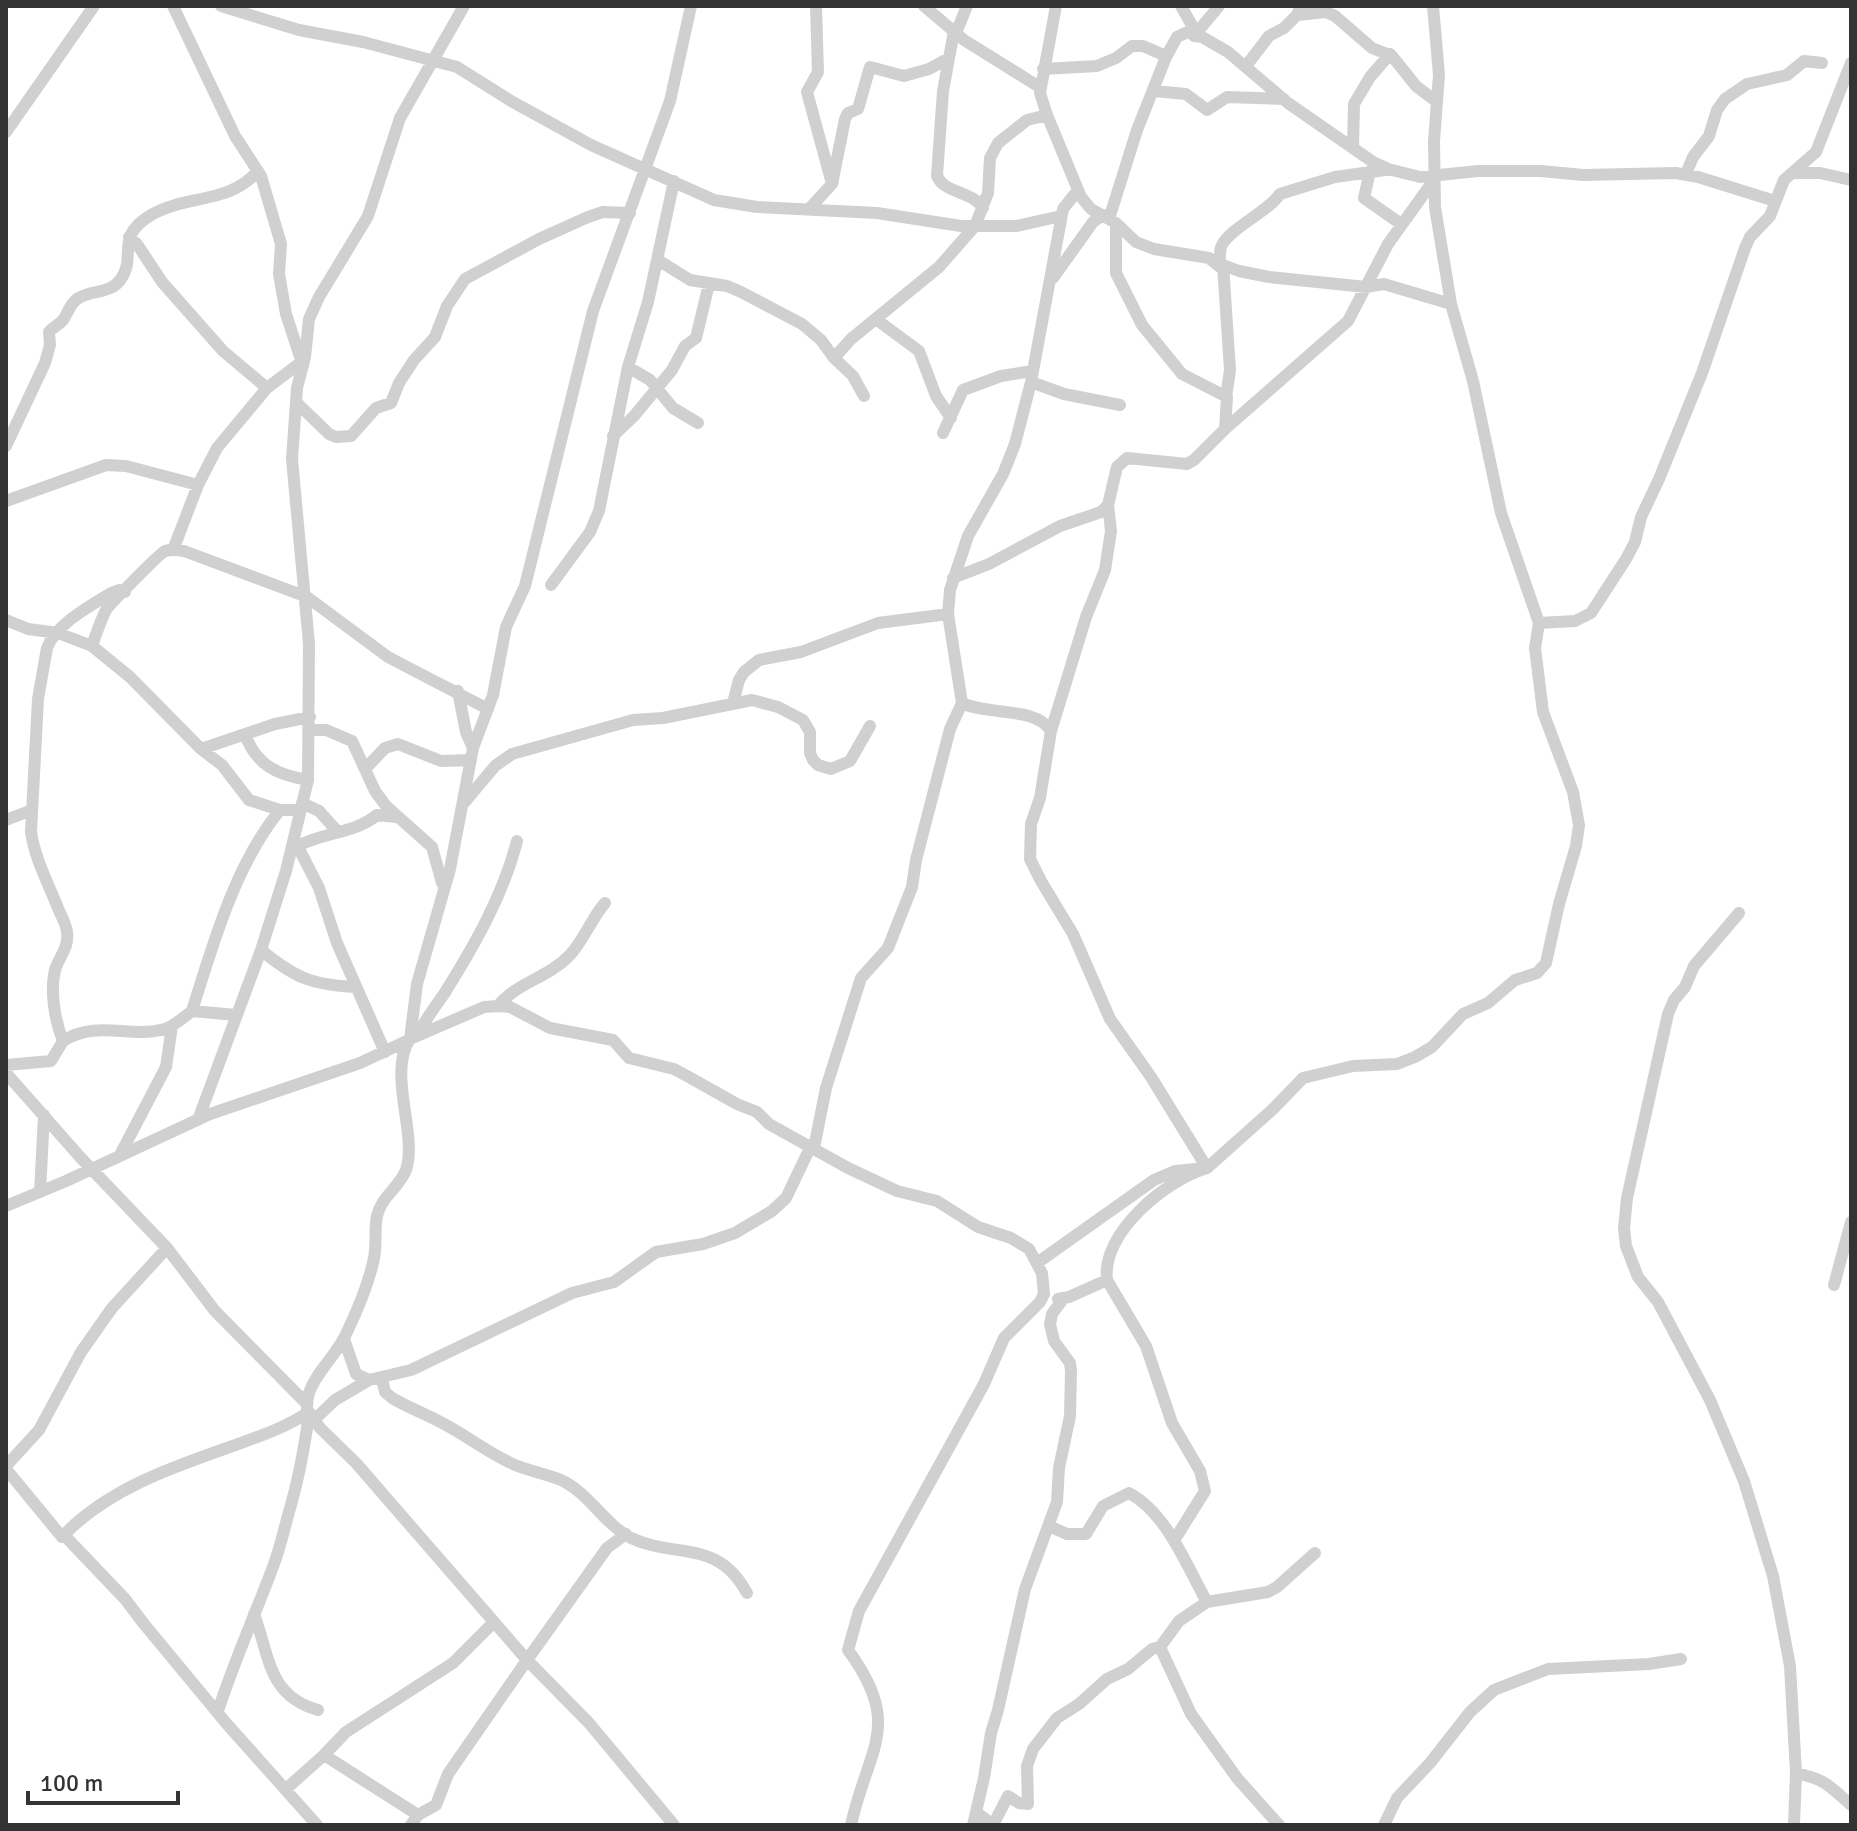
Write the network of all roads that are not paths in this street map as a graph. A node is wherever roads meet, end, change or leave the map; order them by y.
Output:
1 (94, 6) edge
2 (173, 6) edge
3 (221, 6) edge
4 (464, 6) edge
5 (691, 6) edge
6 (816, 6) edge
7 (924, 6) edge
8 (967, 6) edge
9 (1056, 6) edge
10 (1181, 6) edge
11 (1219, 6) edge
12 (1433, 6) edge
13 (1299, 11) edge
14 (955, 32) junction
15 (1194, 33) junction
16 (1390, 54) junction
17 (1166, 56) junction
18 (949, 58) junction
19 (433, 60) junction
20 (1822, 63) dead end
21 (1851, 63) edge
22 (1246, 66) junction
23 (1043, 69) junction
24 (1041, 88) junction
25 (1154, 91) junction
26 (1284, 99) junction
27 (1437, 102) junction
28 (1047, 115) junction
29 (6, 132) edge
30 (1353, 147) junction
31 (1388, 169) junction
32 (646, 170) junction
33 (258, 171) junction
34 (1370, 171) junction
35 (1795, 173) junction
36 (1686, 174) junction
37 (1436, 177) junction
38 (1851, 180) edge
39 (674, 181) junction
40 (832, 184) junction
41 (1081, 197) junction
42 (1775, 201) junction
43 (810, 208) junction
44 (983, 208) junction
45 (630, 213) junction
46 (1061, 216) junction
47 (1109, 219) junction
48 (1401, 224) junction
49 (975, 226) junction
50 (129, 237) junction
51 (658, 260) junction
52 (1222, 266) junction
53 (1050, 281) junction
54 (709, 284) junction
55 (1366, 287) junction
56 (1451, 304) junction
57 (877, 320) junction
58 (834, 358) junction
59 (302, 365) junction
60 (628, 367) junction
61 (1032, 377) junction
62 (657, 386) junction
63 (267, 388) junction
64 (864, 396) dead end
65 (1226, 397) junction
66 (296, 402) junction
67 (1120, 405) dead end
68 (951, 418) junction
69 (698, 423) dead end
70 (1225, 429) junction
71 (943, 433) dead end
72 (613, 436) junction
73 (6, 446) edge
74 (198, 485) junction
75 (6, 501) edge
76 (1108, 505) junction
77 (173, 550) junction
78 (953, 578) junction
79 (551, 585) dead end
80 (125, 592) junction
81 (307, 597) junction
82 (948, 614) junction
83 (6, 620) edge
84 (1539, 623) junction
85 (58, 633) junction
86 (92, 646) junction
87 (458, 691) junction
88 (733, 703) junction
89 (962, 703) junction
90 (488, 709) junction
91 (310, 724) junction
92 (870, 726) dead end
93 (1051, 731) junction
94 (245, 734) junction
95 (201, 749) junction
96 (472, 754) junction
97 (365, 769) junction
98 (308, 780) junction
99 (464, 803) junction
100 (302, 807) junction
101 (32, 810) junction
102 (280, 810) junction
103 (396, 817) junction
104 (6, 820) edge
105 (338, 832) junction
106 (517, 841) dead end
107 (295, 842) junction
108 (442, 883) dead end
109 (605, 903) dead end
110 (1739, 913) dead end
111 (261, 950) junction
112 (356, 987) junction
113 (498, 1006) junction
114 (192, 1011) junction
115 (236, 1015) junction
116 (172, 1026) junction
117 (412, 1039) junction
118 (63, 1041) junction
119 (385, 1052) junction
120 (6, 1065) edge
121 (6, 1073) edge
122 (44, 1115) junction
123 (198, 1120) junction
124 (814, 1148) junction
125 (120, 1155) junction
126 (92, 1168) junction
127 (1207, 1168) junction
128 (40, 1192) junction
129 (6, 1206) edge
130 (1851, 1222) edge
131 (167, 1248) junction
132 (1037, 1263) junction
133 (1107, 1280) junction
134 (1834, 1285) dead end
135 (1044, 1294) junction
136 (1063, 1299) junction
137 (344, 1339) junction
138 (375, 1379) junction
139 (309, 1412) junction
140 (6, 1468) edge
141 (1049, 1526) junction
142 (626, 1534) junction
143 (62, 1537) junction
144 (1175, 1539) junction
145 (1315, 1553) dead end
146 (747, 1593) dead end
147 (1207, 1602) junction
148 (254, 1614) junction
149 (494, 1622) junction
150 (1160, 1647) junction
151 (1681, 1659) dead end
152 (527, 1660) junction
153 (318, 1710) dead end
154 (218, 1711) junction
155 (324, 1755) junction
156 (1796, 1773) junction
157 (286, 1789) junction
158 (1851, 1805) edge
159 (974, 1818) edge
160 (414, 1820) edge
161 (317, 1825) edge
162 (674, 1825) edge
163 (851, 1825) edge
164 (1279, 1825) edge
165 (1384, 1825) edge
166 (1794, 1825) edge

1 - 29 street
2 - 33 street
3 - 19 street
4 - 19 street
5 - 32 street
6 - 40 street
7 - 14 street
8 - 14 street
9 - 23 street
10 - 15 street
11 - 15 street
12 - 27 street
13 - 16 street
13 - 22 street
14 - 18 street
14 - 24 street
15 - 17 street
15 - 22 street
16 - 27 street
16 - 30 street
17 - 23 street
17 - 25 street
18 - 40 street
18 - 44 street
19 - 32 street
19 - 59 street
20 - 36 street
21 - 35 street
22 - 26 street
23 - 24 street
24 - 28 street
25 - 26 street
25 - 47 street
26 - 30 street
27 - 37 street
28 - 41 street
28 - 44 street
30 - 31 street
31 - 34 street
31 - 37 street
32 - 39 street
32 - 45 street
33 - 50 street
33 - 59 street
34 - 48 street
34 - 52 street
35 - 38 street
35 - 42 street
36 - 37 street
36 - 42 street
37 - 48 street
37 - 56 street
39 - 43 street
39 - 51 street
40 - 43 street
41 - 46 street
41 - 47 street
42 - 84 street
43 - 49 street
44 - 49 street
45 - 66 street
45 - 90 street
46 - 49 street
46 - 53 street
47 - 52 street
47 - 53 street
47 - 65 street
48 - 55 street
49 - 57 street
50 - 63 street
50 - 73 street
51 - 54 street
51 - 60 street
52 - 55 street
52 - 65 street
53 - 61 street
54 - 58 street
54 - 62 street
55 - 56 street
55 - 70 street
56 - 84 street
57 - 58 street
57 - 68 street
58 - 64 street
59 - 63 street
59 - 66 street
60 - 62 street
60 - 72 street
61 - 67 street
61 - 68 street
61 - 78 street
62 - 69 street
62 - 72 street
63 - 74 street
65 - 70 street
66 - 81 street
68 - 71 street
70 - 76 street
72 - 79 street
74 - 75 street
74 - 77 street
76 - 78 street
76 - 93 street
77 - 80 street
77 - 81 street
78 - 82 street
80 - 85 street
80 - 86 street
81 - 87 street
81 - 91 street
82 - 88 street
82 - 89 street
83 - 85 street
84 - 127 street
85 - 86 street
85 - 101 street
86 - 95 street
87 - 90 street
87 - 96 street
88 - 92 street
88 - 99 street
89 - 93 street
89 - 124 street
90 - 96 street
91 - 94 street
91 - 97 street
91 - 98 street
93 - 127 street
94 - 95 street
94 - 98 street
95 - 102 street
96 - 97 street
96 - 99 street
97 - 103 street
98 - 100 street
99 - 117 street
100 - 102 street
100 - 105 street
100 - 107 street
101 - 104 street
101 - 118 street
102 - 114 street
103 - 105 street
103 - 108 street
105 - 107 street
106 - 117 street
107 - 111 street
107 - 112 street
109 - 113 street
110 - 156 street
111 - 112 street
111 - 115 street
112 - 119 street
113 - 117 street
113 - 124 street
114 - 115 street
114 - 116 street
115 - 123 street
116 - 118 street
116 - 125 street
117 - 119 street
117 - 137 street
118 - 120 street
119 - 123 street
121 - 122 street
122 - 126 street
122 - 128 street
123 - 125 street
124 - 132 street
124 - 138 street
125 - 126 street
126 - 128 street
126 - 131 street
127 - 132 street
127 - 133 street
128 - 129 street
130 - 134 street
131 - 139 street
131 - 140 street
132 - 135 street
133 - 136 street
133 - 144 street
135 - 136 street
135 - 163 street
136 - 141 street
137 - 138 street
137 - 139 street
138 - 139 street
138 - 142 street
139 - 143 street
139 - 148 street
139 - 149 street
140 - 143 street
141 - 144 street
141 - 159 street
142 - 146 street
142 - 152 street
143 - 154 street
144 - 147 street
145 - 147 street
147 - 150 street
148 - 153 street
148 - 154 street
149 - 152 street
149 - 155 street
150 - 159 street
150 - 164 street
151 - 165 street
152 - 160 street
152 - 162 street
154 - 157 street
155 - 157 street
155 - 160 street
156 - 158 street
156 - 166 street
157 - 161 street

